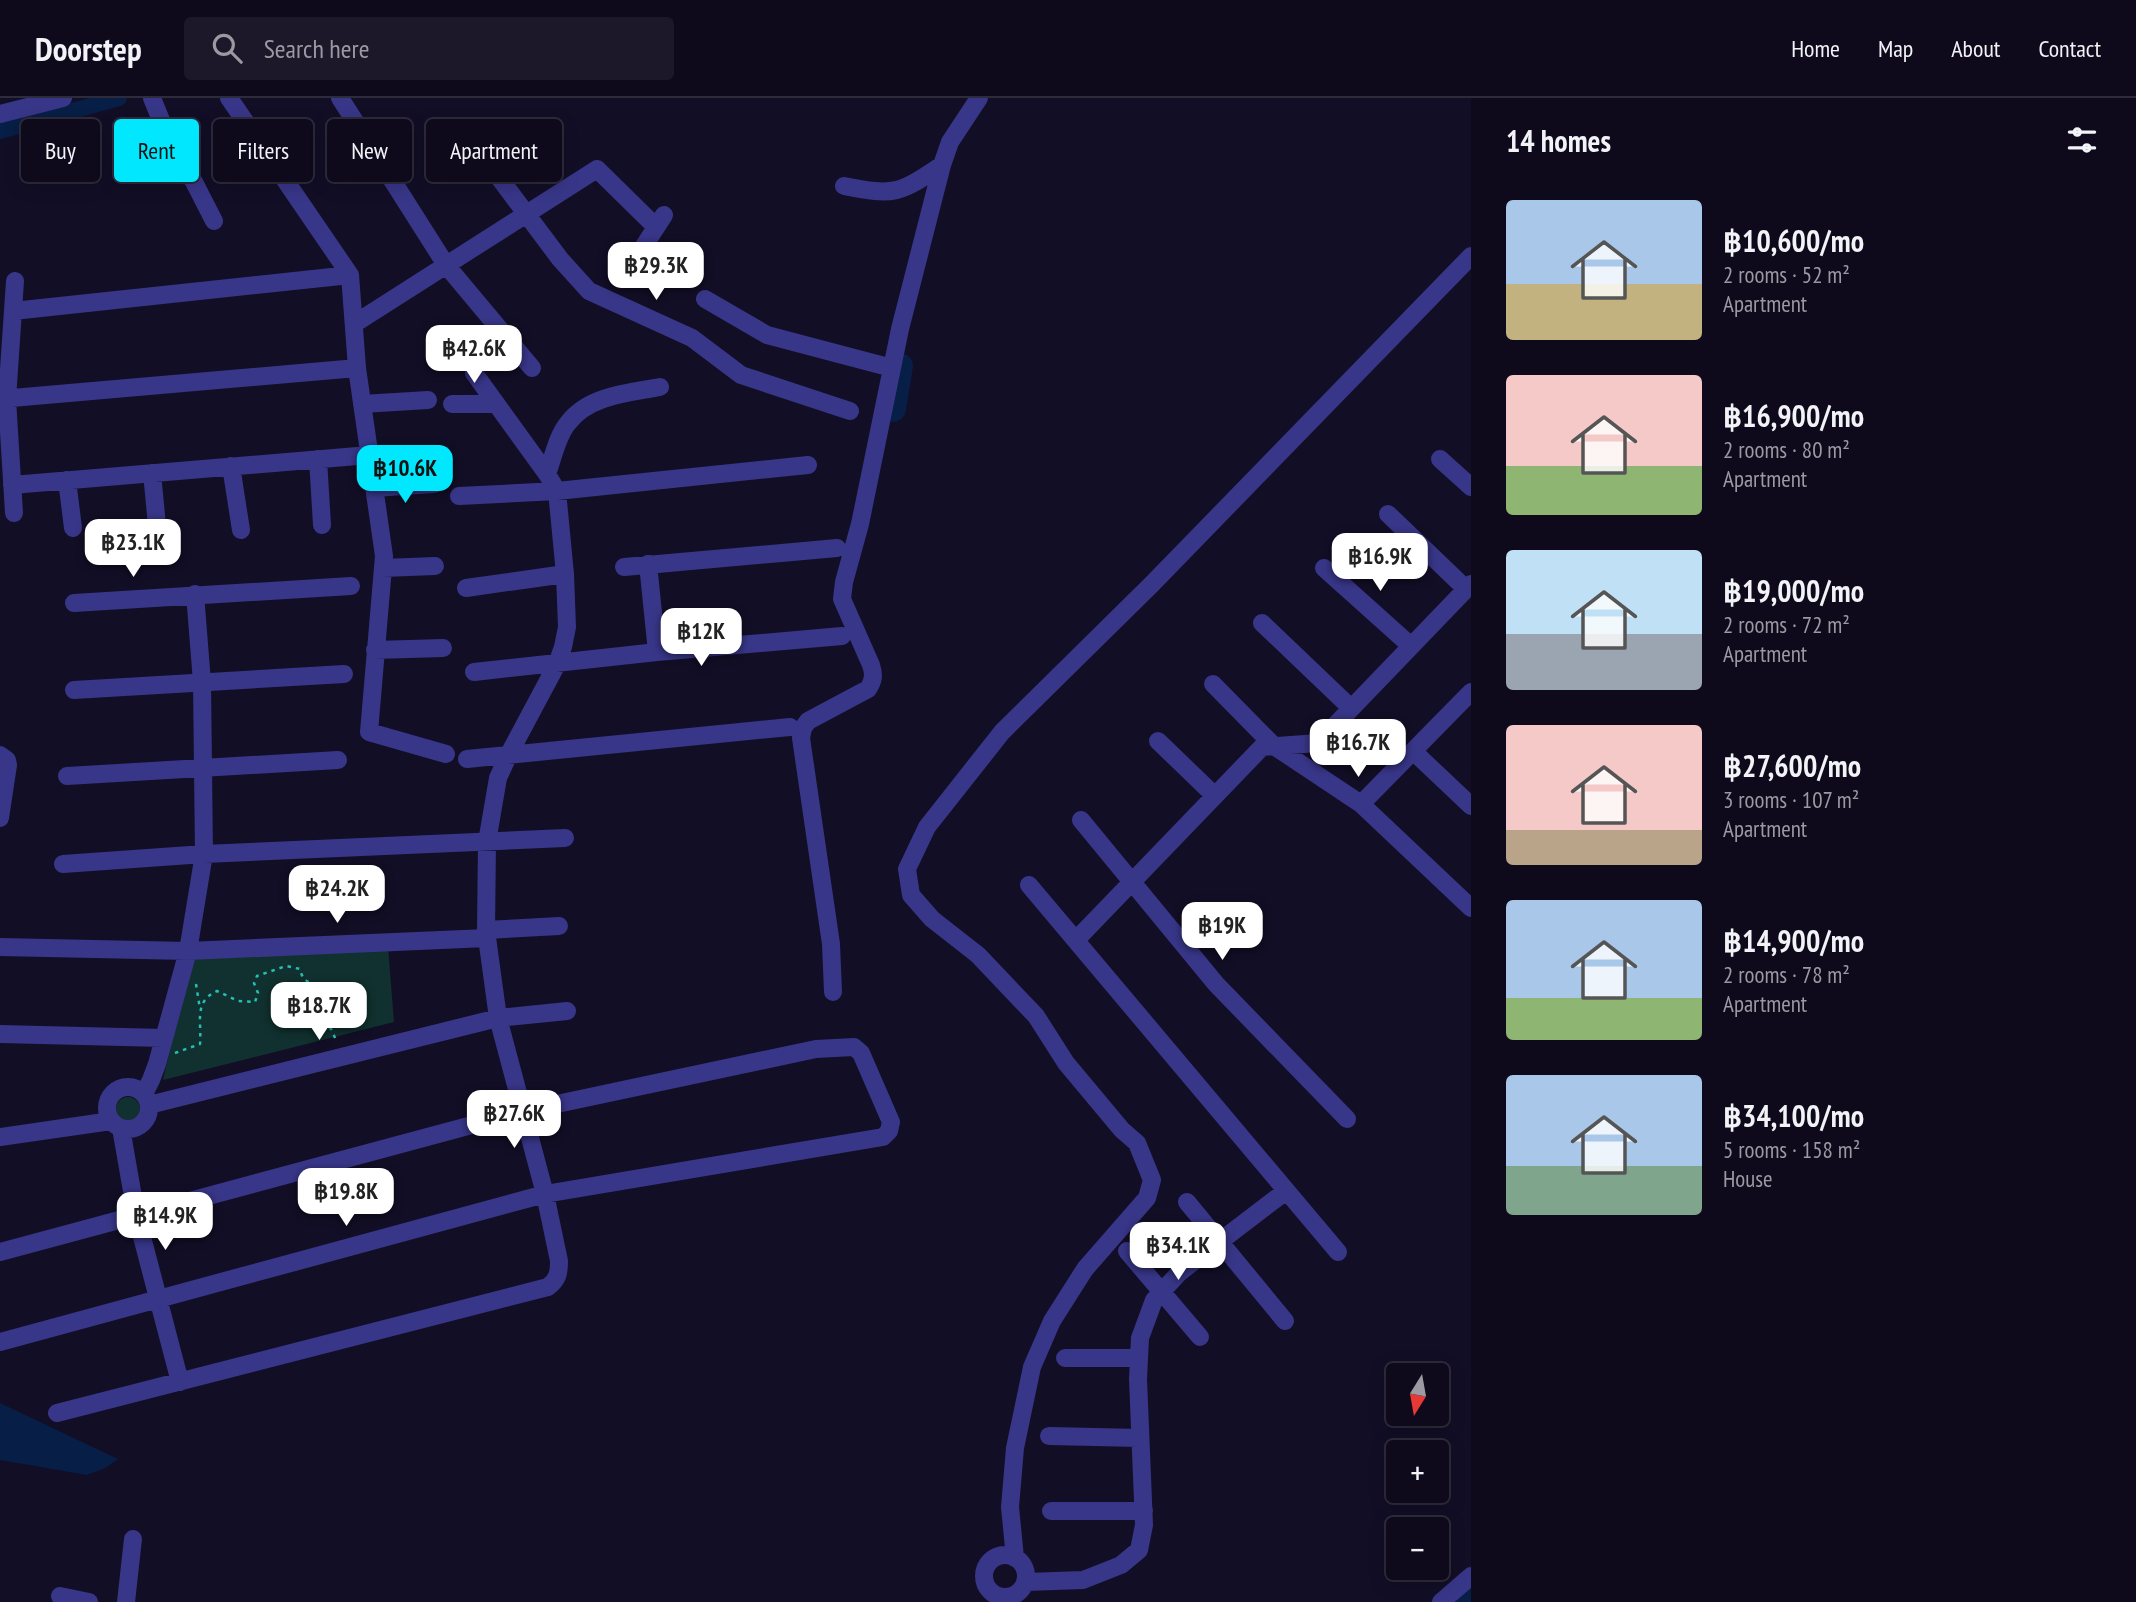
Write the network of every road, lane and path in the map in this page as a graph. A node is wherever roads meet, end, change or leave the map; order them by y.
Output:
1 (63, 98) edge
2 (229, 98) edge
3 (340, 98) edge
4 (979, 98) edge
5 (154, 104) edge
6 (7, 107) edge
7 (942, 165) junction
8 (503, 182) edge
9 (844, 186) dead end
10 (527, 213) junction
11 (214, 221) dead end
12 (1471, 256) edge
13 (446, 265) junction
14 (350, 275) junction
15 (624, 277) dead end
16 (15, 281) dead end
17 (705, 299) dead end
18 (13, 311) junction
19 (354, 324) junction
20 (357, 368) junction
21 (532, 368) dead end
22 (892, 368) junction
23 (474, 373) dead end
24 (660, 387) dead end
25 (3, 399) edge
26 (428, 400) dead end
27 (362, 404) junction
28 (452, 404) dead end
29 (496, 404) junction
30 (850, 411) dead end
31 (369, 455) junction
32 (1440, 458) dead end
33 (318, 459) junction
34 (808, 465) dead end
35 (231, 466) junction
36 (152, 473) junction
37 (547, 474) junction
38 (67, 481) junction
39 (434, 484) dead end
40 (12, 485) junction
41 (1471, 487) edge
42 (374, 488) junction
43 (557, 491) junction
44 (458, 496) dead end
45 (14, 513) dead end
46 (1388, 514) dead end
47 (323, 525) dead end
48 (73, 528) dead end
49 (241, 530) dead end
50 (158, 536) dead end
51 (837, 548) dead end
52 (648, 564) junction
53 (435, 566) dead end
54 (383, 568) junction
55 (624, 568) dead end
56 (1324, 568) dead end
57 (565, 574) junction
58 (351, 586) dead end
59 (1469, 586) edge
60 (466, 588) dead end
61 (195, 594) junction
62 (74, 603) dead end
63 (1262, 623) dead end
64 (842, 636) dead end
65 (1411, 646) junction
66 (443, 648) dead end
67 (375, 650) junction
68 (657, 652) junction
69 (557, 664) junction
70 (474, 672) dead end
71 (345, 674) dead end
72 (202, 681) junction
73 (1213, 684) dead end
74 (74, 690) dead end
75 (1470, 694) edge
76 (1351, 708) junction
77 (790, 727) dead end
78 (1158, 741) dead end
79 (1275, 746) junction
80 (1413, 751) junction
81 (446, 754) dead end
82 (509, 754) junction
83 (0, 755) edge
84 (467, 759) dead end
85 (338, 760) dead end
86 (204, 768) junction
87 (67, 776) dead end
88 (1215, 796) junction
89 (1361, 804) junction
90 (1471, 806) edge
91 (0, 818) edge
92 (1081, 820) dead end
93 (565, 838) dead end
94 (487, 842) junction
95 (204, 854) junction
96 (63, 864) dead end
97 (1132, 882) junction
98 (1029, 885) dead end
99 (1471, 908) edge
100 (559, 926) dead end
101 (486, 934) junction
102 (1076, 940) junction
103 (0, 947) edge
104 (188, 951) junction
105 (833, 992) dead end
106 (568, 1011) dead end
107 (498, 1018) junction
108 (0, 1034) edge
109 (164, 1038) junction
110 (159, 1056) junction
111 (344, 1056) junction
112 (146, 1099) junction
113 (524, 1111) junction
114 (1347, 1119) dead end
115 (116, 1124) junction
116 (0, 1137) edge
117 (1286, 1191) junction
118 (545, 1194) junction
119 (1187, 1202) dead end
120 (136, 1214) junction
121 (1219, 1242) junction
122 (1127, 1251) dead end
123 (0, 1252) edge
124 (1338, 1252) dead end
125 (1161, 1292) junction
126 (157, 1300) junction
127 (1284, 1321) dead end
128 (1200, 1337) dead end
129 (0, 1342) edge
130 (1065, 1358) dead end
131 (1139, 1358) junction
132 (180, 1382) junction
133 (57, 1413) dead end
134 (1049, 1436) dead end
135 (1140, 1438) junction
136 (1051, 1511) dead end
137 (1144, 1511) junction
138 (133, 1539) dead end
139 (1015, 1558) junction
140 (1471, 1576) edge
141 (1026, 1582) junction
142 (60, 1596) dead end
143 (1002, 1599) edge
144 (89, 1602) edge
145 (126, 1602) edge
146 (1441, 1602) edge

1 - 6 street
2 - 14 street
3 - 13 street
4 - 7 street
5 - 11 street
7 - 9 street
7 - 22 street
8 - 10 street
10 - 13 street
10 - 15 street
10 - 30 street
12 - 139 street
13 - 19 street
13 - 21 street
14 - 18 street
14 - 19 street
16 - 18 street
17 - 22 street
18 - 25 street
19 - 20 street
20 - 25 street
20 - 27 street
22 - 105 street
23 - 29 street
24 - 37 street
25 - 40 street
26 - 27 street
27 - 31 street
28 - 29 street
29 - 37 street
31 - 33 street
31 - 42 street
32 - 41 street
33 - 35 street
33 - 47 street
34 - 43 street
35 - 36 street
35 - 49 street
36 - 38 street
36 - 50 street
37 - 43 street
38 - 40 street
38 - 48 street
39 - 42 street
40 - 45 street
42 - 54 street
43 - 44 street
43 - 57 street
46 - 59 street
51 - 52 street
52 - 55 street
52 - 68 street
53 - 54 street
54 - 67 street
56 - 65 street
57 - 60 street
57 - 69 street
58 - 61 street
59 - 65 street
61 - 62 street
61 - 72 street
63 - 76 street
64 - 68 street
65 - 76 street
66 - 67 street
67 - 81 street
68 - 69 street
69 - 70 street
69 - 82 street
71 - 72 street
72 - 74 street
72 - 86 street
73 - 79 street
75 - 80 street
76 - 79 street
77 - 82 street
78 - 88 street
79 - 88 street
79 - 89 street
80 - 89 street
80 - 90 street
82 - 84 street
82 - 94 street
83 - 91 street
85 - 86 street
86 - 87 street
86 - 95 street
88 - 97 street
89 - 99 street
92 - 97 street
93 - 94 street
94 - 95 street
94 - 101 street
95 - 96 street
95 - 104 street
97 - 102 street
97 - 114 street
98 - 102 street
100 - 101 street
101 - 104 street
101 - 107 street
102 - 117 street
103 - 104 street
104 - 109 street
106 - 107 street
107 - 111 street
107 - 113 street
108 - 109 street
109 - 110 street
110 - 111 path
110 - 112 street
111 - 112 street
112 - 115 street
112 - 115 street
113 - 118 street
113 - 118 street
113 - 120 street
115 - 116 street
115 - 120 street
117 - 121 street
117 - 124 street
118 - 126 street
118 - 132 street
119 - 121 street
120 - 123 street
120 - 126 street
121 - 125 street
121 - 127 street
122 - 125 street
125 - 128 street
125 - 131 street
126 - 129 street
126 - 132 street
130 - 131 street
131 - 135 street
132 - 133 street
134 - 135 street
135 - 137 street
136 - 137 street
137 - 141 street
138 - 145 street
139 - 141 street
139 - 143 street
140 - 146 street
141 - 143 street
142 - 144 street

